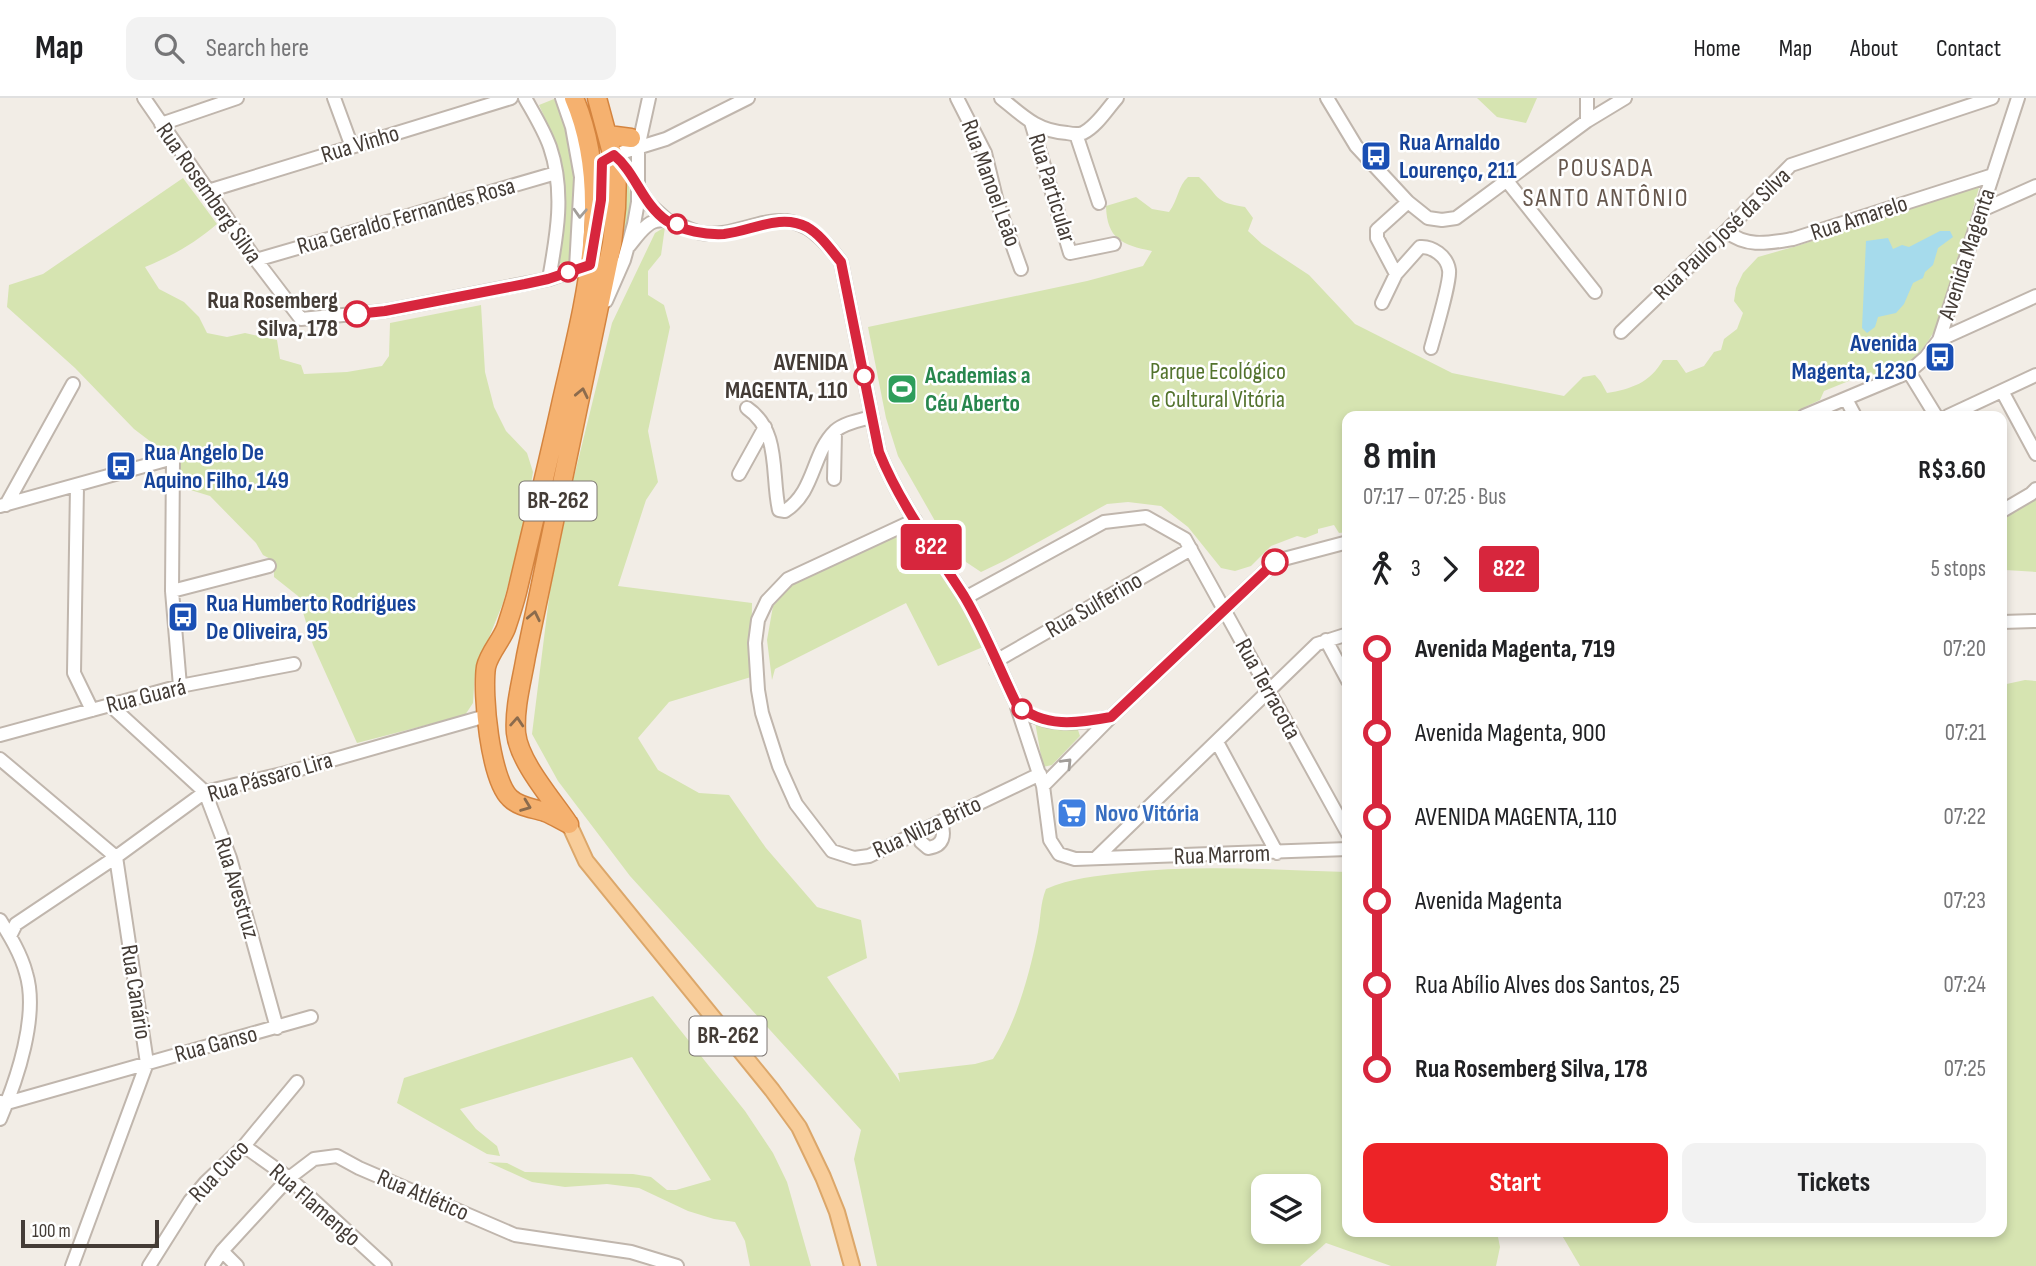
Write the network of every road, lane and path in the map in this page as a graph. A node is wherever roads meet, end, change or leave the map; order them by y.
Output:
1 (144, 98) edge
2 (237, 98) edge
3 (334, 98) edge
4 (511, 98) edge
5 (525, 98) edge
6 (562, 98) edge
7 (573, 98) edge
8 (597, 98) edge
9 (649, 98) edge
10 (748, 98) edge
11 (957, 98) edge
12 (1001, 98) edge
13 (1117, 98) edge
14 (1327, 98) edge
15 (1587, 98) edge
16 (1625, 98) edge
17 (1992, 98) edge
18 (2018, 98) edge
19 (1587, 121) junction
20 (1031, 122) junction
21 (161, 124) junction
22 (1076, 134) junction
23 (608, 135) junction
24 (637, 137) junction
25 (352, 147) junction
26 (614, 155) junction
27 (556, 173) junction
28 (1993, 175) junction
29 (1507, 181) junction
30 (637, 186) junction
31 (2036, 186) edge
32 (208, 191) junction
33 (1408, 202) junction
34 (1099, 203) dead end
35 (1982, 210) junction
36 (668, 221) junction
37 (1726, 231) junction
38 (1114, 244) dead end
39 (629, 246) junction
40 (256, 260) junction
41 (586, 261) junction
42 (1021, 269) dead end
43 (1396, 274) junction
44 (548, 279) junction
45 (1595, 292) dead end
46 (2036, 296) edge
47 (1381, 303) dead end
48 (597, 320) junction
49 (1621, 332) dead end
50 (1939, 340) junction
51 (1431, 348) dead end
52 (1909, 372) junction
53 (2036, 375) edge
54 (73, 384) dead end
55 (2001, 391) junction
56 (1846, 399) junction
57 (747, 408) dead end
58 (1816, 411) edge
59 (1852, 411) edge
60 (1933, 411) edge
61 (1959, 411) edge
62 (871, 417) junction
63 (765, 427) junction
64 (835, 431) junction
65 (2036, 454) edge
66 (739, 474) dead end
67 (834, 479) dead end
68 (77, 486) junction
69 (2036, 489) edge
70 (3, 505) edge
71 (2007, 509) edge
72 (915, 520) junction
73 (1342, 544) edge
74 (1191, 549) junction
75 (269, 566) dead end
76 (172, 591) junction
77 (965, 597) junction
78 (1224, 610) junction
79 (2036, 621) edge
80 (2007, 622) edge
81 (1342, 636) edge
82 (1326, 640) junction
83 (996, 661) junction
84 (294, 664) dead end
85 (1342, 670) edge
86 (180, 686) junction
87 (758, 690) junction
88 (1269, 690) junction
89 (1016, 703) junction
90 (748, 704) dead end
91 (110, 705) junction
92 (92, 710) junction
93 (486, 716) junction
94 (1111, 717) junction
95 (1085, 722) junction
96 (0, 735) edge
97 (1090, 738) junction
98 (1217, 742) junction
99 (0, 759) edge
100 (525, 760) junction
101 (497, 773) junction
102 (1041, 780) junction
103 (205, 792) junction
104 (941, 822) junction
105 (1342, 823) edge
106 (569, 824) junction
107 (916, 832) junction
108 (1342, 849) edge
109 (1277, 853) junction
110 (116, 857) junction
111 (1096, 858) junction
112 (0, 920) edge
113 (5, 938) edge
114 (311, 1017) dead end
115 (277, 1027) junction
116 (147, 1063) junction
117 (297, 1082) dead end
118 (4, 1102) edge
119 (0, 1119) edge
120 (244, 1146) junction
121 (289, 1178) junction
122 (222, 1251) junction
123 (72, 1266) edge
124 (149, 1266) edge
125 (212, 1266) edge
126 (237, 1266) edge
127 (385, 1266) edge
128 (677, 1266) edge
129 (852, 1266) edge

1 - 21 street, Rua Rosemberg Silva
2 - 21 street
3 - 25 street
4 - 25 street, Rua Vinho
5 - 27 street
6 -> 41 street
7 - 41 highway, BR-262
8 - 23 highway, BR-262
9 - 24 street
10 - 24 street
11 - 42 street, Rua Manoel Leão
12 - 20 street
13 - 22 street
14 - 33 street
15 - 19 street
16 - 19 street
17 - 37 street, Rua Paulo José da Silva
18 - 28 street, Avenida Magenta
19 - 29 street
20 - 22 street
20 - 38 street, Rua Particular
21 - 32 street, Rua Rosemberg Silva
22 - 34 street
23 - 24 highway
23 - 26 highway, BR-262
24 - 26 street
24 - 30 street
25 - 32 street, Rua Vinho
26 - 30 street
26 - 41 highway
26 - 48 highway, BR-262
27 - 40 street, Rua Geraldo Fernandes Rosa
27 - 44 street
28 - 35 street, Avenida Magenta
28 - 37 street, Rua Amarelo
29 - 33 street
29 - 45 street
30 - 36 street
30 - 39 street
31 - 35 street
32 - 40 street, Rua Rosemberg Silva
33 - 43 street
35 - 50 street, Avenida Magenta
36 - 39 street
36 - 62 street
37 - 49 street, Rua Paulo José da Silva
39 - 48 street
40 - 44 street, Rua Rosemberg Silva
41 - 44 street, Rua Rosemberg Silva
41 - 93 highway, BR-262
43 - 47 street
43 - 51 street
46 - 50 street
100 -> 48 highway, BR-262
50 - 52 street, Avenida Magenta
52 - 56 street, Avenida Magenta
52 - 60 street
53 - 55 street
54 - 70 street
55 - 61 street
55 - 65 street
56 - 58 street, Avenida Magenta
56 - 59 street
57 - 63 street
62 - 64 street
62 - 72 street
63 - 64 street
63 - 66 street
64 - 67 street
68 - 70 street
68 - 76 street
68 - 92 street
69 - 71 street
72 - 77 street
72 - 87 street, Rua Nilza Brito
73 - 78 street
74 - 77 street, Rua Terracota
74 - 78 street, Rua Terracota
74 - 83 street, Rua Sulferino
75 - 76 street
76 - 86 street
77 - 83 street
78 - 88 street, Rua Terracota
78 - 94 street
79 - 80 street
81 - 82 street
82 - 85 street
82 - 88 street
83 - 89 street
84 - 86 street, Rua Guará
86 - 91 street, Rua Guará
87 - 90 street
87 - 107 street, Rua Nilza Brito
88 - 98 street
88 - 105 street, Rua Terracota
89 - 95 street
89 - 102 street
91 - 92 street, Rua Guará
91 - 103 street, Rua Avestruz
92 - 96 street, Rua Guará
93 - 101 highway, BR-262
93 - 103 street, Rua Pássaro Lira
94 - 95 street
94 - 97 street
95 - 97 street
102 -> 97 street
98 - 109 street
98 - 111 street
99 - 110 street
100 - 101 highway
100 - 106 highway, BR-262
101 -> 106 highway, BR-262
102 - 104 street, Rua Nilza Brito
102 - 111 street, Rua Marrom
103 - 110 street, Rua Pássaro Lira
103 - 115 street, Rua Avestruz
104 - 107 street, Rua Nilza Brito
104 - 107 street
106 - 129 main road, BR-262
108 - 109 street, Rua Marrom
109 - 111 street, Rua Marrom
110 - 113 street, Rua Pássaro Lira
110 - 116 street, Rua Canário
112 - 113 street
113 - 118 street
114 - 115 street, Rua Ganso
115 - 116 street, Rua Ganso
116 - 118 street, Rua Ganso
116 - 123 street, Rua Canário
117 - 120 street, Rua Cuco
118 - 119 street
120 - 121 street, Rua Flamengo
120 - 124 street, Rua Cuco
121 - 122 street, Rua Atlético
121 - 127 street, Rua Flamengo
121 - 128 street, Rua Atlético
122 - 125 street, Rua Atlético
122 - 126 street

